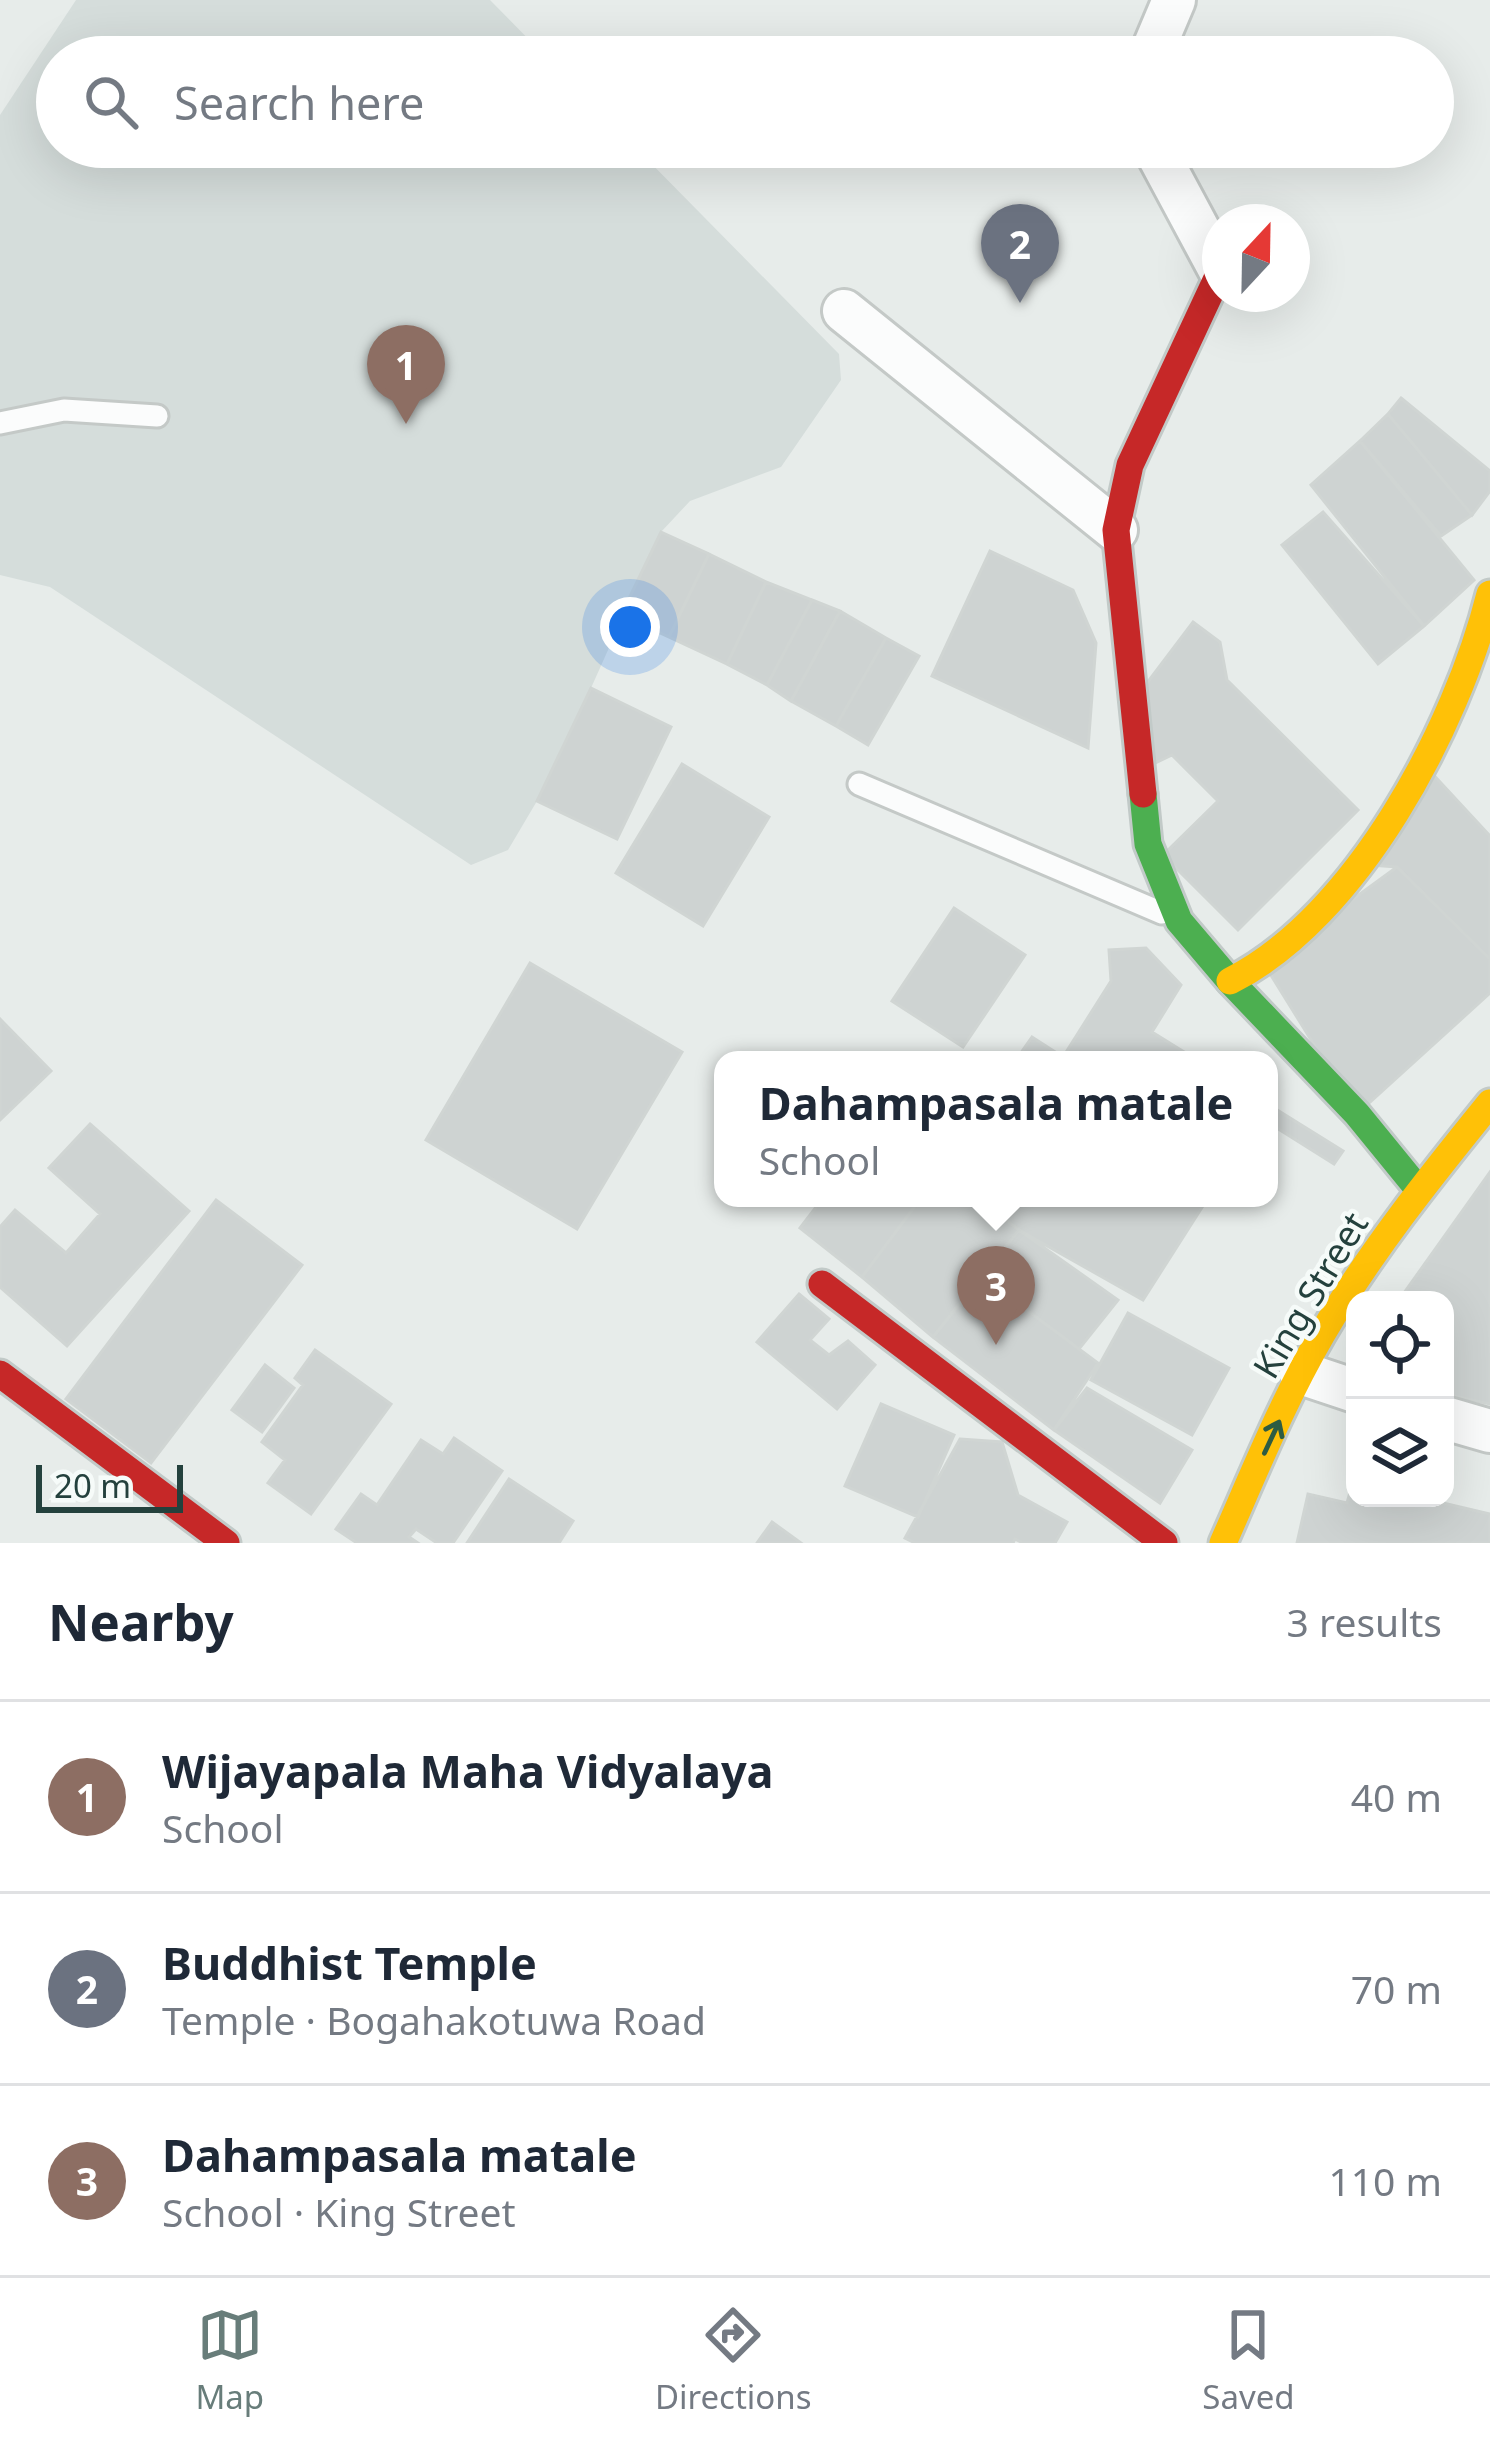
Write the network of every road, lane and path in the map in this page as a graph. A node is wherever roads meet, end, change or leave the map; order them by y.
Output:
1 (1174, 0) edge
2 (1159, 36) edge
3 (1165, 168) edge
4 (1202, 237) edge
5 (1202, 310) edge
6 (844, 311) dead end
7 (157, 416) dead end
8 (0, 423) edge
9 (1116, 530) junction
10 (1490, 594) edge
11 (859, 784) dead end
12 (1179, 921) junction
13 (1230, 981) junction
14 (1490, 1103) edge
15 (1419, 1190) junction
16 (822, 1284) dead end
17 (1301, 1373) junction
18 (0, 1374) edge
19 (1346, 1388) edge
20 (1454, 1421) edge
21 (1490, 1431) edge
22 (226, 1543) edge
23 (1164, 1543) edge
24 (1223, 1543) edge

1 - 2 street
3 - 4 street
5 - 9 street
6 - 9 street
7 - 8 lane
9 - 12 street
10 - 13 street
11 - 12 lane
12 - 13 street
13 - 15 street
14 - 15 street, King Street
15 - 17 street, King Street
16 - 23 street
17 - 19 street
24 -> 17 street, King Street
18 - 22 street
20 - 21 street

